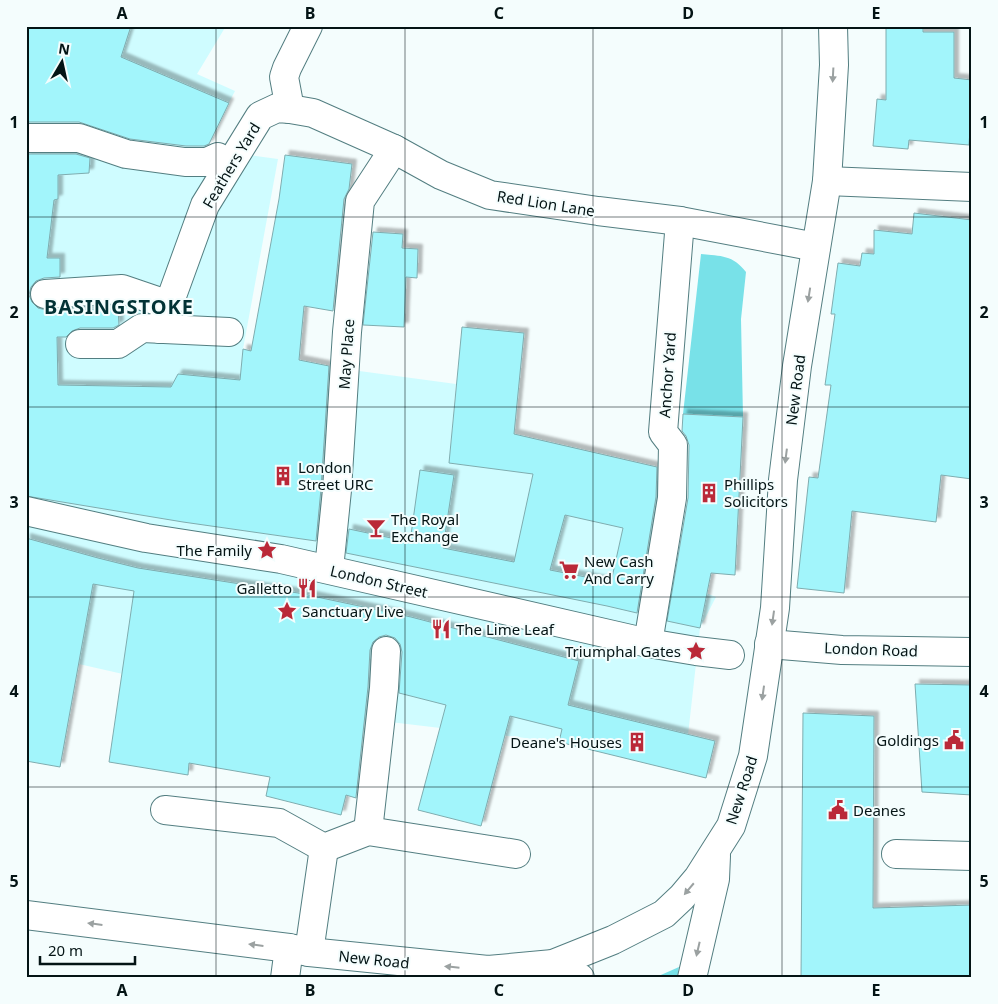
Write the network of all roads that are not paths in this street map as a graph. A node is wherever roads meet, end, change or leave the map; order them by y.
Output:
1 (308, 26) edge
2 (833, 26) edge
3 (290, 109) junction
4 (26, 138) edge
5 (394, 149) junction
6 (108, 162) dead end
7 (220, 168) junction
8 (827, 181) junction
9 (972, 187) edge
10 (680, 221) junction
11 (816, 247) junction
12 (45, 294) dead end
13 (164, 317) junction
14 (229, 332) dead end
15 (80, 344) dead end
16 (26, 511) edge
17 (329, 569) junction
18 (648, 643) junction
19 (769, 644) junction
20 (386, 651) dead end
21 (972, 652) edge
22 (730, 655) dead end
23 (165, 810) dead end
24 (368, 831) junction
25 (324, 848) junction
26 (717, 849) junction
27 (516, 854) dead end
28 (896, 854) dead end
29 (972, 856) edge
30 (26, 915) edge
31 (299, 950) junction
32 (553, 964) junction
33 (371, 968) edge
34 (285, 978) edge
35 (580, 978) edge
36 (692, 978) edge

1 - 3 street
2 -> 8 street, New Road
3 - 5 street, Red Lion Lane
3 - 7 street, Feathers Yard
4 - 7 street
5 - 10 street, Red Lion Lane
5 - 17 street, May Place
6 - 7 street
7 - 13 street, Feathers Yard
8 - 9 street
8 - 11 street, New Road
10 - 11 street, Red Lion Lane
10 - 18 street, Anchor Yard
11 -> 19 street, New Road
12 - 13 street
13 - 14 street
13 - 15 street
16 - 17 street, London Street
17 - 18 street, London Street
18 - 22 street, London Street
19 - 21 street, London Road
19 -> 26 street, New Road
20 - 24 street
23 - 25 street
24 - 25 street
24 - 27 street
25 - 31 street
26 -> 32 street, New Road
26 -> 36 street
28 - 29 street
31 -> 30 street, New Road
31 - 33 street, New Road
31 - 34 street
32 -> 33 street, New Road
32 - 35 street

